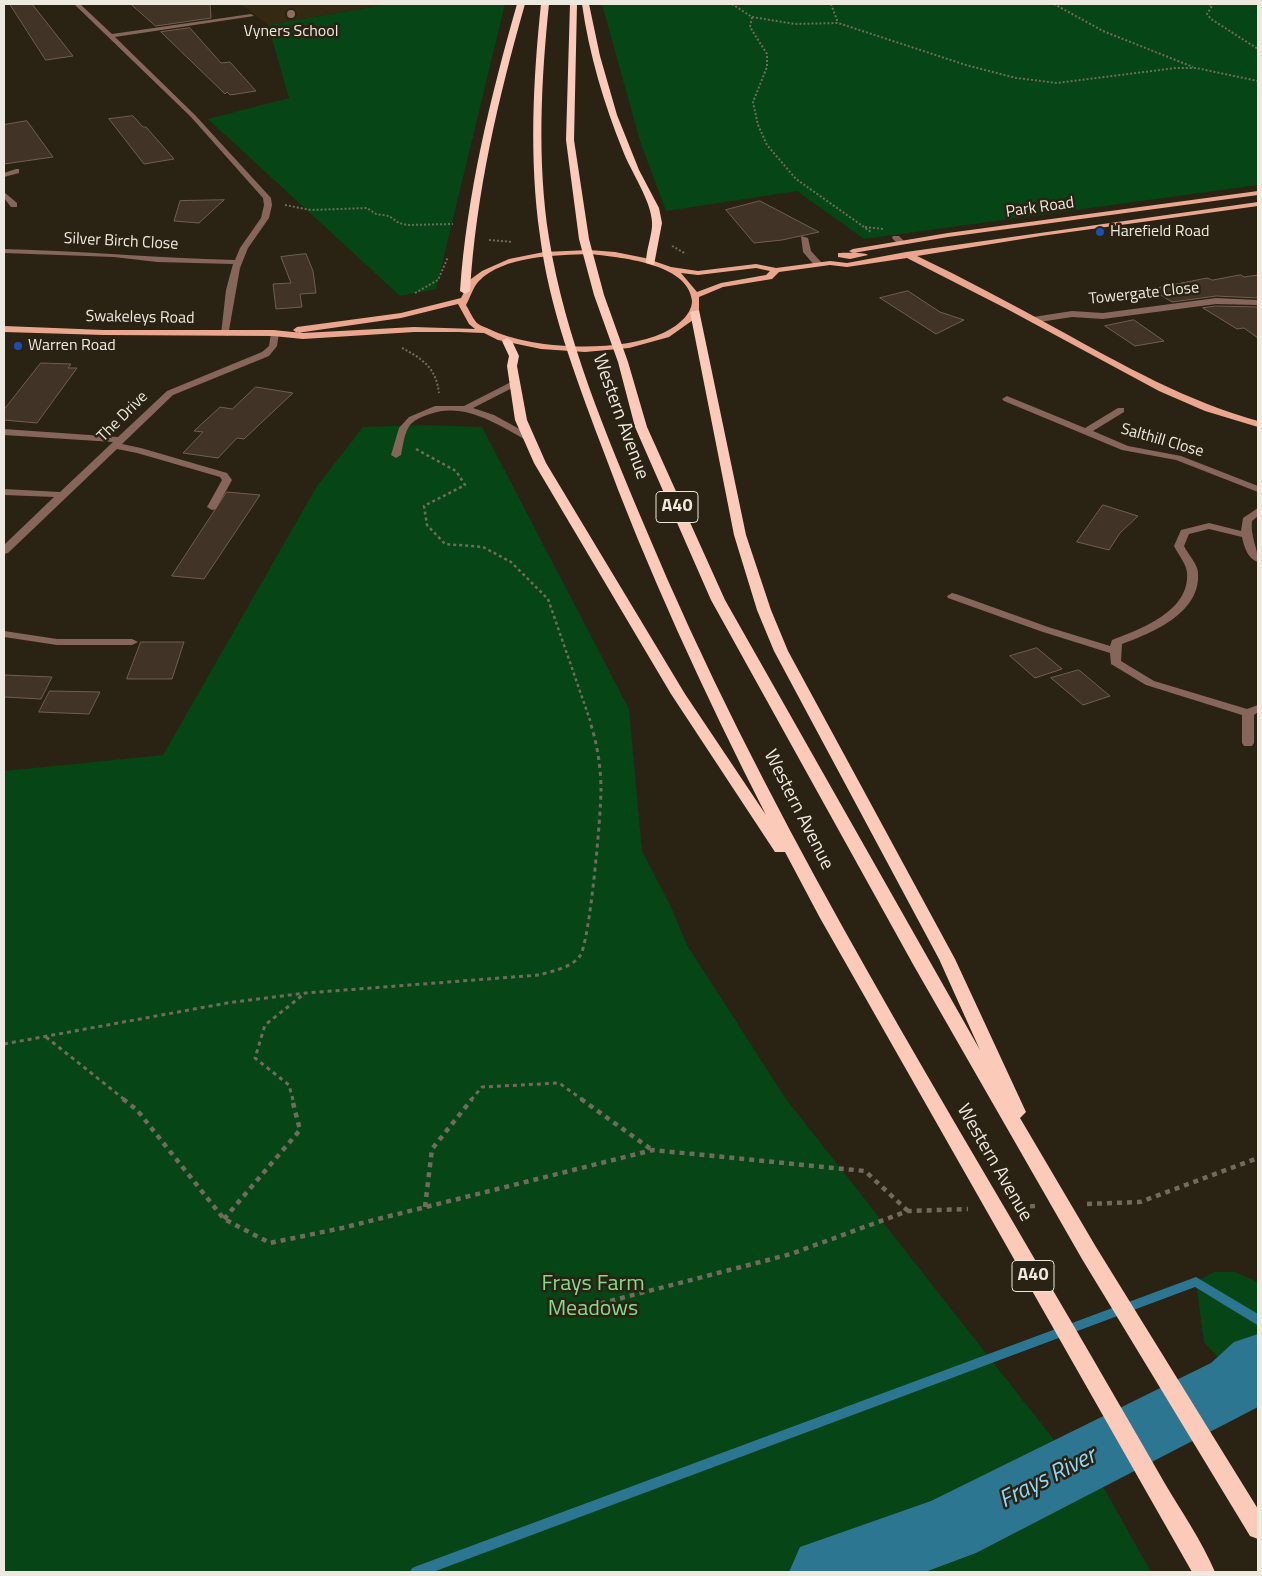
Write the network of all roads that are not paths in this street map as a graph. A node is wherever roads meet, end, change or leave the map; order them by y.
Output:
1 (77, 4) edge
2 (522, 4) edge
3 (545, 4) edge
4 (573, 4) edge
5 (585, 4) edge
6 (251, 16) dead end
7 (110, 36) junction
8 (16, 171) dead end
9 (4, 175) edge
10 (1258, 193) edge
11 (4, 194) edge
12 (1258, 204) edge
13 (14, 205) dead end
14 (804, 238) dead end
15 (4, 251) edge
16 (840, 255) junction
17 (907, 255) junction
18 (236, 262) junction
19 (651, 263) junction
20 (830, 263) junction
21 (818, 264) junction
22 (666, 269) junction
23 (776, 270) junction
24 (464, 295) junction
25 (695, 296) junction
26 (1258, 302) edge
27 (695, 312) junction
28 (1034, 320) junction
29 (4, 329) edge
30 (484, 332) junction
31 (224, 334) junction
32 (275, 334) junction
33 (507, 341) junction
34 (515, 383) junction
35 (1007, 399) dead end
36 (467, 408) junction
37 (1121, 410) dead end
38 (1258, 424) edge
39 (4, 432) edge
40 (1085, 432) junction
41 (528, 438) junction
42 (117, 443) junction
43 (396, 455) dead end
44 (1258, 489) edge
45 (4, 492) edge
46 (65, 494) junction
47 (212, 507) dead end
48 (1258, 511) edge
49 (1245, 535) junction
50 (4, 551) edge
51 (1258, 559) edge
52 (952, 596) dead end
53 (4, 634) edge
54 (132, 642) dead end
55 (1115, 651) junction
56 (1253, 711) edge
57 (1248, 743) dead end
58 (828, 918) junction
59 (1050, 1187) junction
60 (1258, 1528) edge
61 (1204, 1572) edge

1 - 7 street
2 - 24 highway
3 - 58 highway, Western Avenue / A40
4 - 59 highway, Western Avenue / A40
5 - 19 highway
6 - 7 street
7 - 18 street
8 - 9 street
10 - 16 main road, Park Road
11 - 13 street
12 - 17 main road, Park Road
14 - 21 street
15 - 18 street, Silver Birch Close
16 - 17 main road
16 - 20 main road, Park Road
17 - 20 main road, Park Road
17 - 28 main road
18 - 31 street
19 - 22 main road
19 - 24 main road
20 - 21 main road, Park Road
21 - 23 main road, Park Road
22 - 23 main road, Park Road
22 - 25 main road
23 - 25 main road, Park Road
24 - 30 main road
24 - 32 main road, Swakeleys Road
25 - 27 main road
26 - 28 street, Towergate Close
27 - 33 main road
27 - 59 highway, A40
28 - 38 main road
29 - 31 main road, Swakeleys Road
30 - 32 main road, Swakeleys Road
30 - 33 main road
31 - 32 main road, Swakeleys Road
32 - 42 street, The Drive
33 - 34 highway
34 - 36 street
34 - 41 highway
35 - 40 street, Salthill Close
36 - 41 street
36 - 43 street
37 - 40 street, Salthill Close
39 - 42 street
40 - 44 street, Salthill Close
41 - 58 highway
42 - 46 street, The Drive
42 - 47 street
45 - 46 street
46 - 50 street, The Drive
48 - 49 street
49 - 51 street
49 - 55 street
52 - 55 street
53 - 54 street
55 - 56 street
56 - 57 street
58 - 61 highway, Western Avenue / A40
59 - 60 highway, Western Avenue / A40

